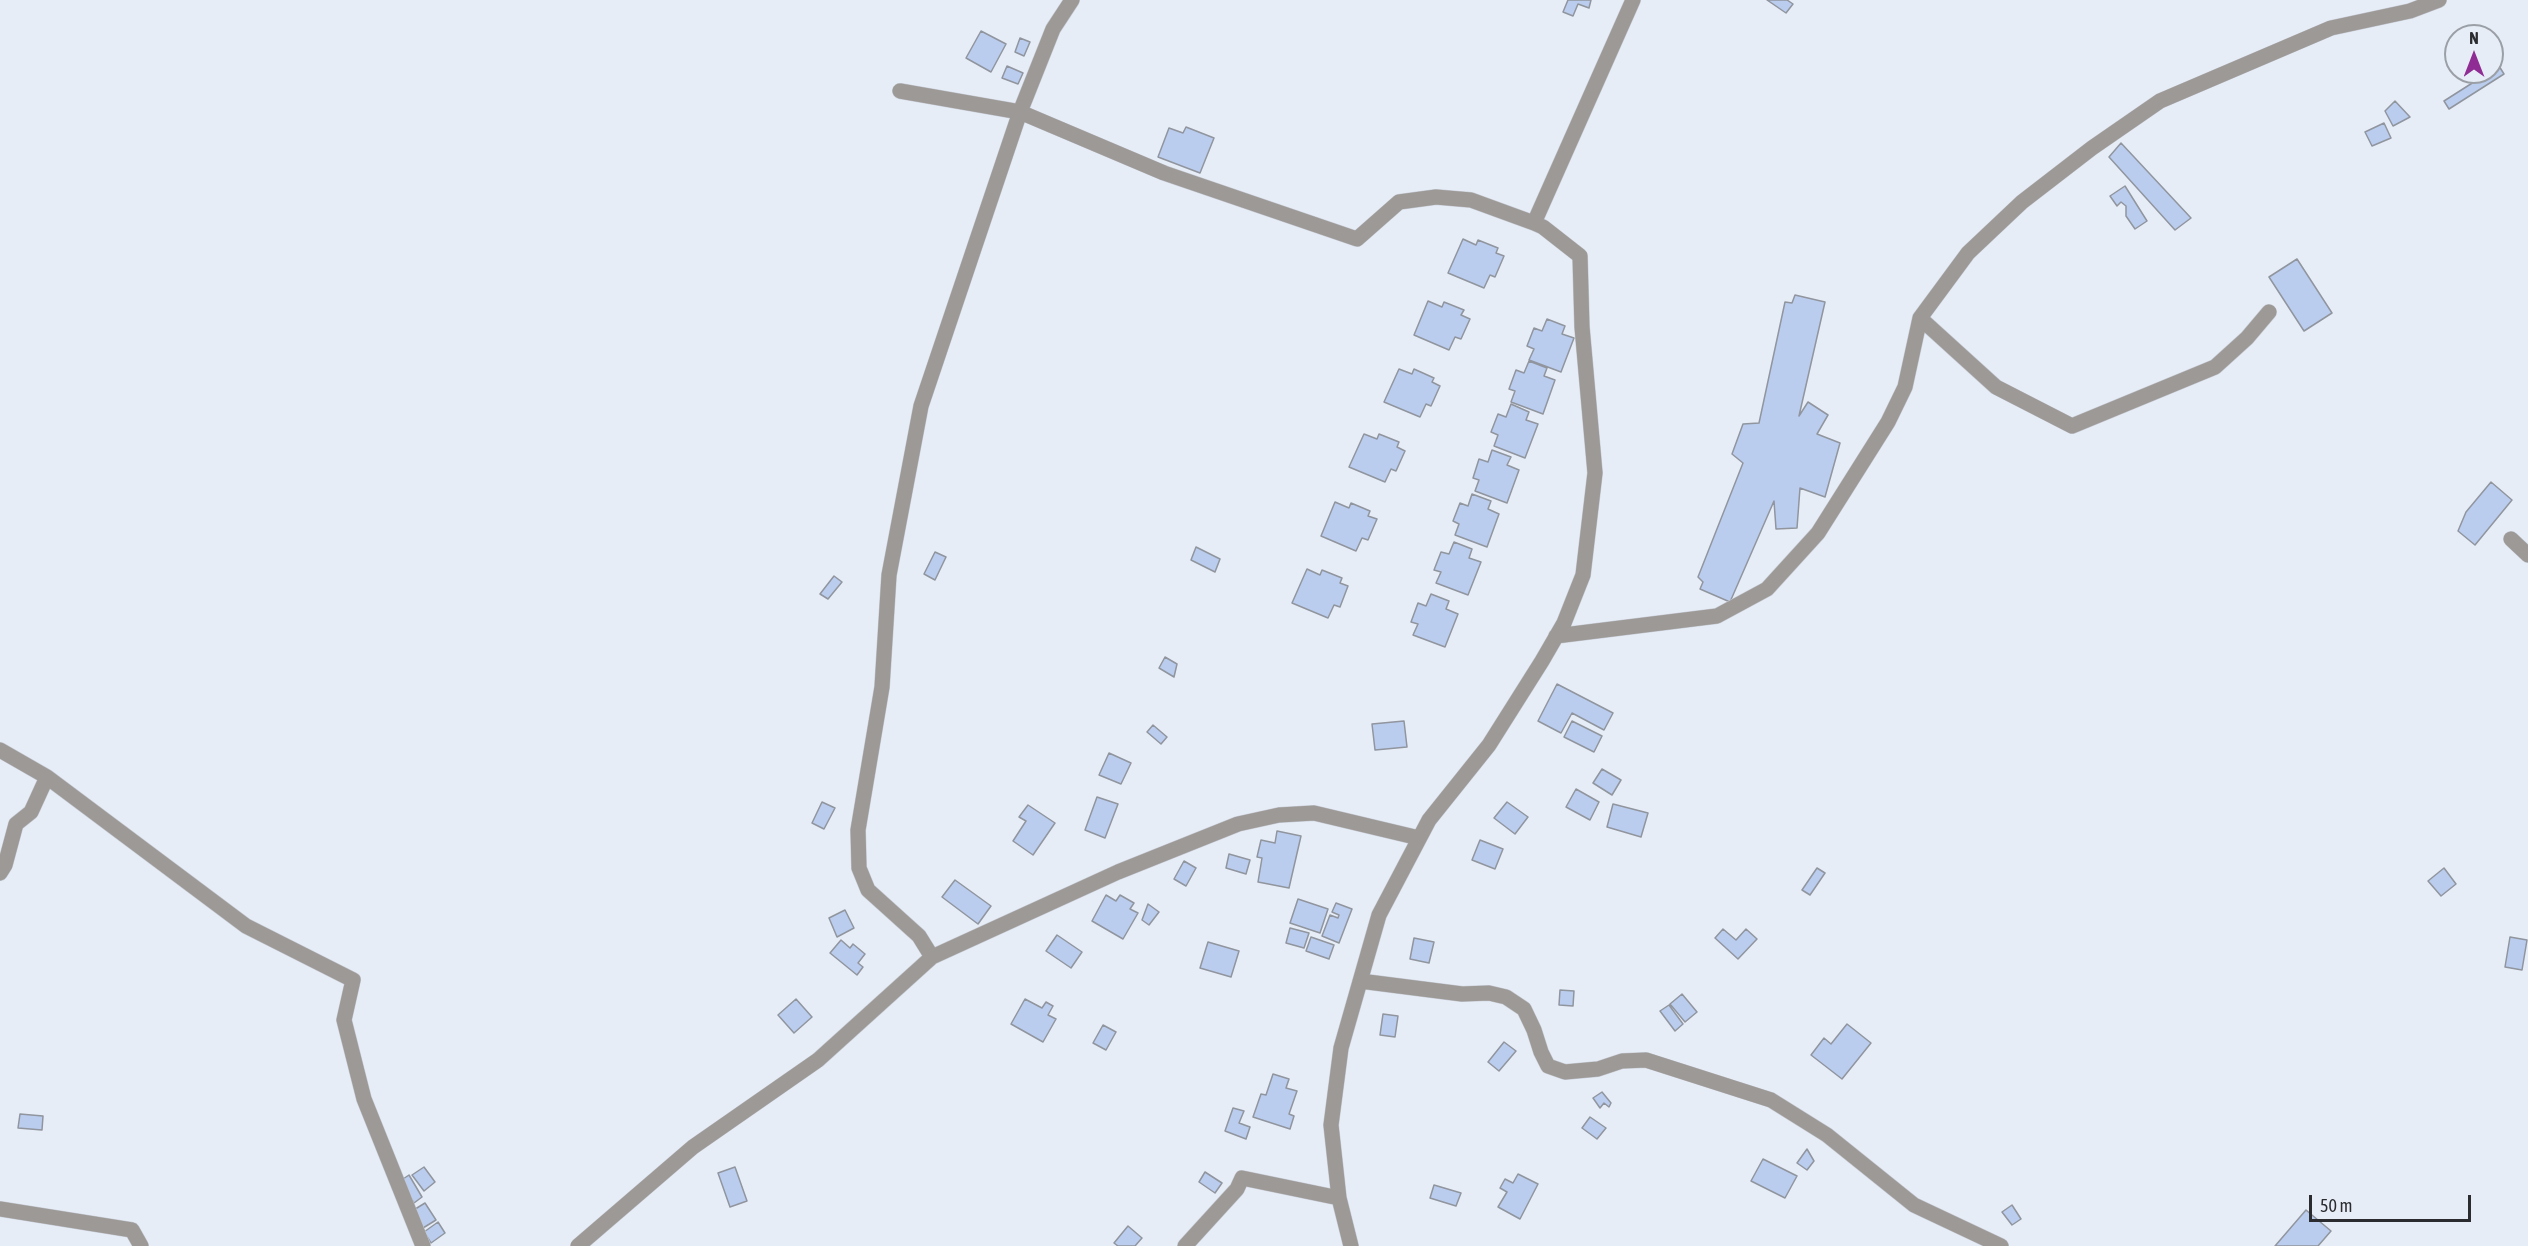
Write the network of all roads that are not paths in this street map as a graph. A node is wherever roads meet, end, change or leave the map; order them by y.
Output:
1 (1072, 0) edge
2 (1633, 0) edge
3 (2439, 0) edge
4 (900, 91) dead end
5 (1020, 112) junction
6 (1534, 223) junction
7 (2269, 312) dead end
8 (1920, 318) junction
9 (2511, 539) dead end
10 (2528, 555) edge
11 (1556, 636) junction
12 (0, 750) edge
13 (47, 777) junction
14 (1419, 838) junction
15 (0, 873) edge
16 (932, 957) junction
17 (1360, 981) junction
18 (1339, 1198) junction
19 (0, 1209) edge
20 (141, 1246) edge
21 (423, 1246) edge
22 (578, 1246) edge
23 (1185, 1246) edge
24 (1351, 1246) edge
25 (2001, 1246) edge

1 - 5 street
2 - 6 street
3 - 8 street
4 - 5 street
5 - 6 street
5 - 16 street
6 - 11 street
7 - 8 street
8 - 11 street
9 - 10 street
11 - 14 street
12 - 13 street
13 - 15 street
13 - 21 street
14 - 16 street
14 - 17 street
16 - 22 street
17 - 18 street
17 - 25 street
18 - 23 street
18 - 24 street
19 - 20 street

